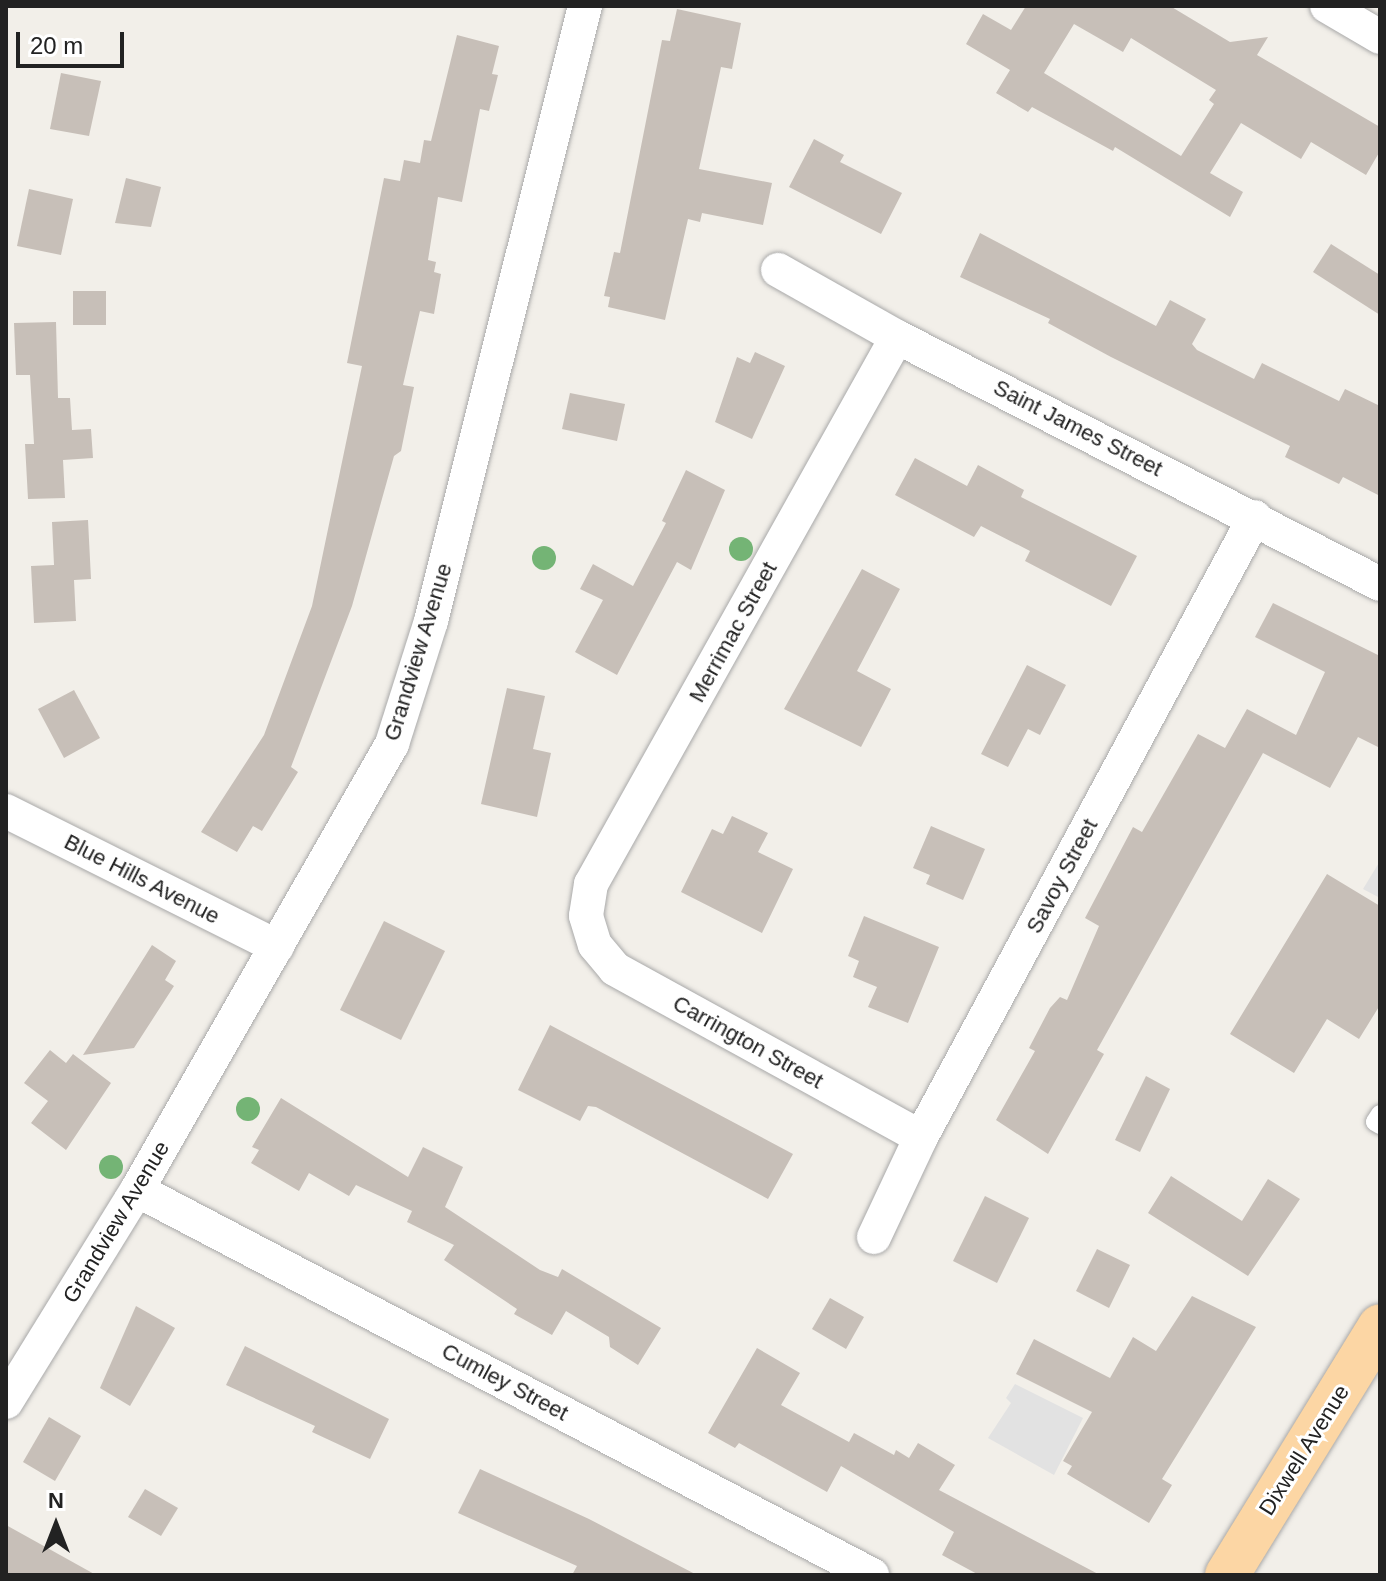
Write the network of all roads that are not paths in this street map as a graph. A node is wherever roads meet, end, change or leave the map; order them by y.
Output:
1 (585, 6) edge
2 (1327, 6) edge
3 (1380, 37) edge
4 (778, 270) dead end
5 (897, 337) junction
6 (1255, 517) junction
7 (1380, 584) edge
8 (6, 811) edge
9 (589, 932) joint
10 (277, 947) junction
11 (1380, 1114) edge
12 (1380, 1125) edge
13 (921, 1137) junction
14 (137, 1190) junction
15 (874, 1237) dead end
16 (1380, 1326) edge
17 (6, 1402) edge
18 (872, 1575) edge
19 (1227, 1575) edge

1 - 10 street, Grandview Avenue
2 - 3 street
4 - 5 street, Saint James Street
5 - 6 street, Saint James Street
5 - 9 street, Merrimac Street
6 - 7 street, Saint James Street
6 - 13 street, Savoy Street
8 - 10 street, Blue Hills Avenue
9 - 13 street, Carrington Street
10 - 14 street, Grandview Avenue
11 - 12 lane
13 - 15 street, Savoy Street
14 - 17 street, Grandview Avenue
14 - 18 street, Cumley Street
16 - 19 main road, Dixwell Avenue

